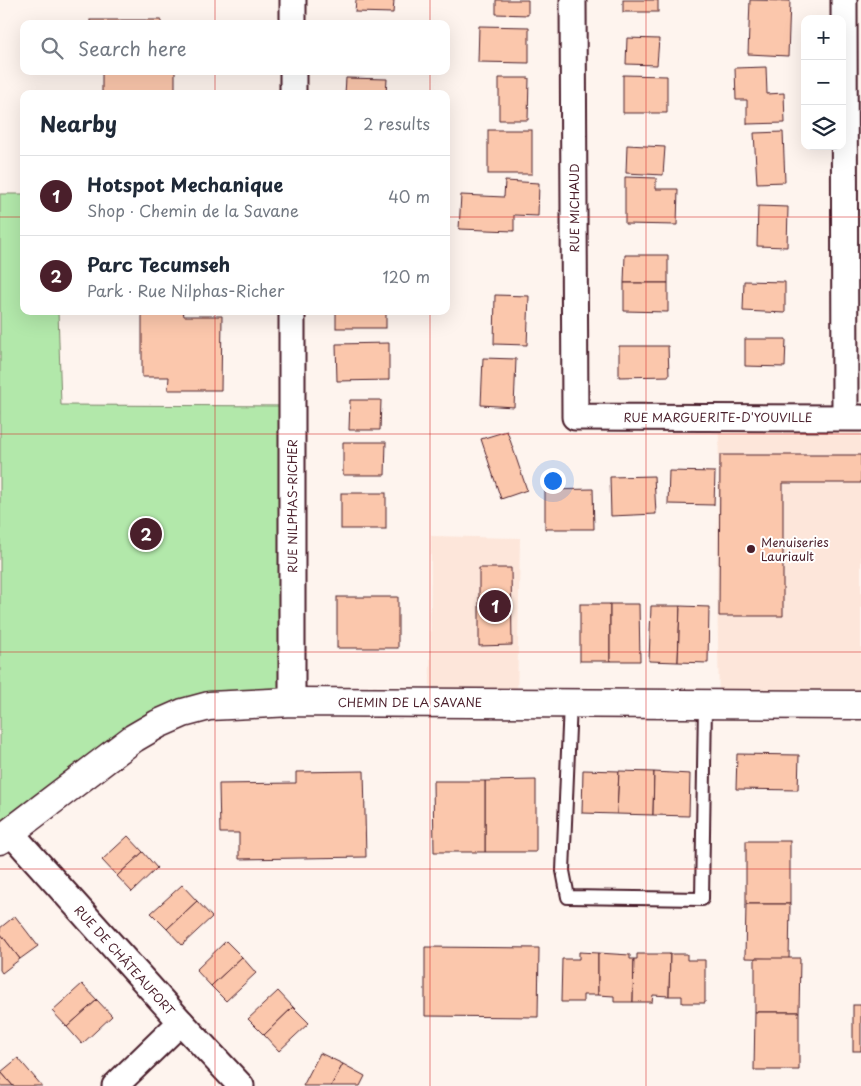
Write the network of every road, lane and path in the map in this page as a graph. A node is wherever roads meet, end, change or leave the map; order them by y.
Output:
1 (293, 0) edge
2 (573, 0) edge
3 (844, 0) edge
4 (293, 20) edge
5 (293, 75) edge
6 (293, 90) edge
7 (292, 315) edge
8 (575, 417) joint
9 (853, 418) edge
10 (292, 702) junction
11 (570, 703) junction
12 (705, 704) junction
13 (861, 704) edge
14 (5, 836) edge
15 (181, 1022) junction
16 (115, 1086) edge
17 (241, 1086) edge

1 - 4 street
2 - 8 street, RUE MICHAUD
3 - 9 street
5 - 6 street
7 - 10 street, RUE NILPHAS-RICHER
8 - 9 street, RUE MARGUERITE-D'YOUVILLE
10 - 11 street, CHEMIN DE LA SAVANE
10 - 14 street, CHEMIN DE LA SAVANE
11 - 12 street, CHEMIN DE LA SAVANE
11 - 12 lane
12 - 13 street, CHEMIN DE LA SAVANE
14 - 15 street, RUE DE CHÂTEAUFORT
15 - 16 street
15 - 17 street, RUE DE CHÂTEAUFORT

